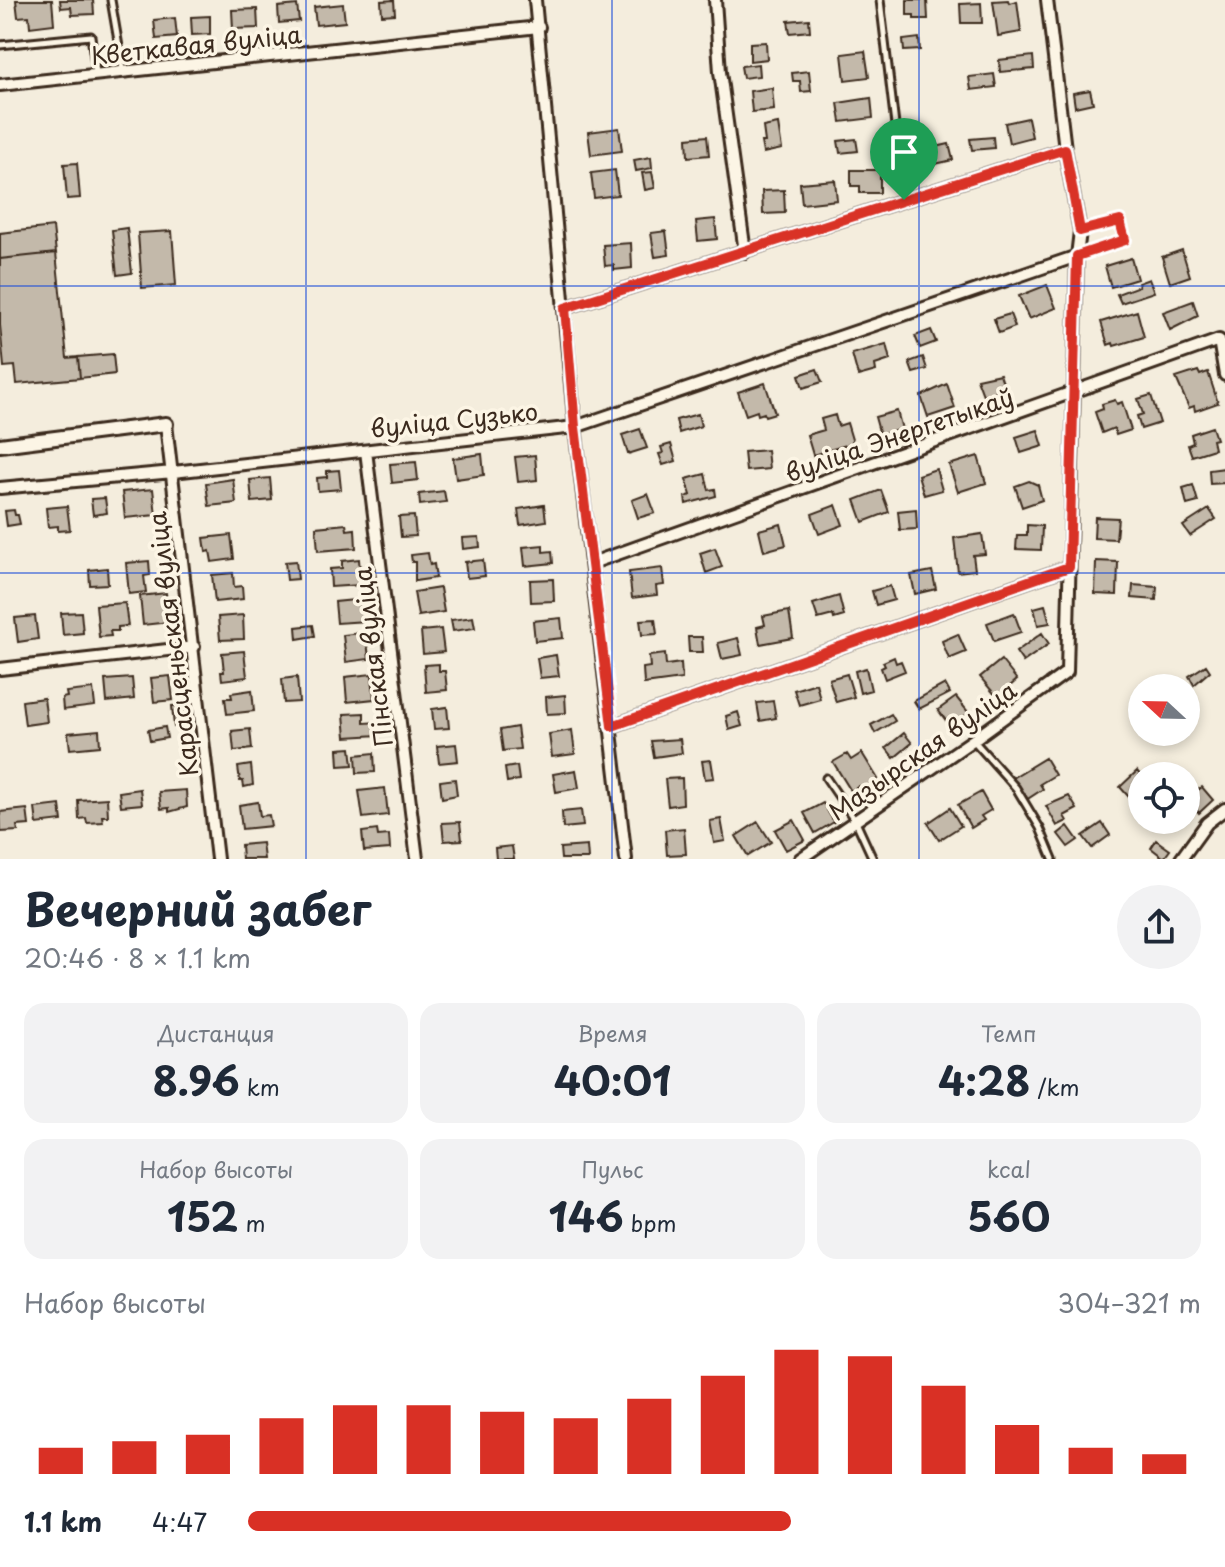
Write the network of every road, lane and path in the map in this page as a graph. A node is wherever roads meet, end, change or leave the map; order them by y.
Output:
1 (111, 0) edge
2 (535, 0) edge
3 (715, 0) edge
4 (880, 0) edge
5 (1047, 0) edge
6 (539, 27) junction
7 (0, 45) edge
8 (123, 71) junction
9 (96, 74) junction
10 (0, 85) edge
11 (1065, 149) junction
12 (904, 200) junction
13 (1080, 231) junction
14 (745, 252) junction
15 (1077, 256) junction
16 (565, 308) junction
17 (1225, 375) edge
18 (1074, 393) junction
19 (166, 424) joint
20 (575, 427) junction
21 (0, 445) edge
22 (366, 451) junction
23 (173, 472) junction
24 (0, 488) edge
25 (592, 563) junction
26 (1069, 567) junction
27 (194, 647) junction
28 (0, 669) edge
29 (612, 726) junction
30 (973, 740) junction
31 (826, 778) dead end
32 (1225, 809) edge
33 (856, 822) junction
34 (217, 859) edge
35 (417, 859) edge
36 (626, 859) edge
37 (800, 859) edge
38 (873, 859) edge
39 (1053, 859) edge
40 (1181, 859) edge

1 - 8 lane
2 - 6 street
3 - 14 street
4 - 12 lane
5 - 11 street
6 - 8 street, Кветкавая вуліца
6 - 16 street
7 - 9 lane
8 - 9 street, Кветкавая вуліца
9 - 10 street, Кветкавая вуліца
11 - 12 street
11 - 13 street
12 - 14 street
13 - 15 street
13 - 15 lane
14 - 16 street
15 - 18 street
15 - 20 street, вуліца Сузько
16 - 20 street
17 - 18 street, вуліца Энергетыкаў
18 - 25 street, вуліца Энергетыкаў
18 - 26 street
19 - 21 street
19 - 23 street, Карасценьская вуліца
20 - 22 street, вуліца Сузько
20 - 25 street
22 - 23 street, вуліца Сузько
22 - 35 street, Пінская вуліца
23 - 24 street, вуліца Сузько
23 - 27 street, Карасценьская вуліца
25 - 29 street
26 - 29 street
26 - 30 street, Мазырская вуліца
27 - 28 street
27 - 34 street, Карасценьская вуліца
29 - 36 street
30 - 33 street, Мазырская вуліца
30 - 39 lane
31 - 33 lane
32 - 40 street
33 - 37 street, Мазырская вуліца
33 - 38 lane

